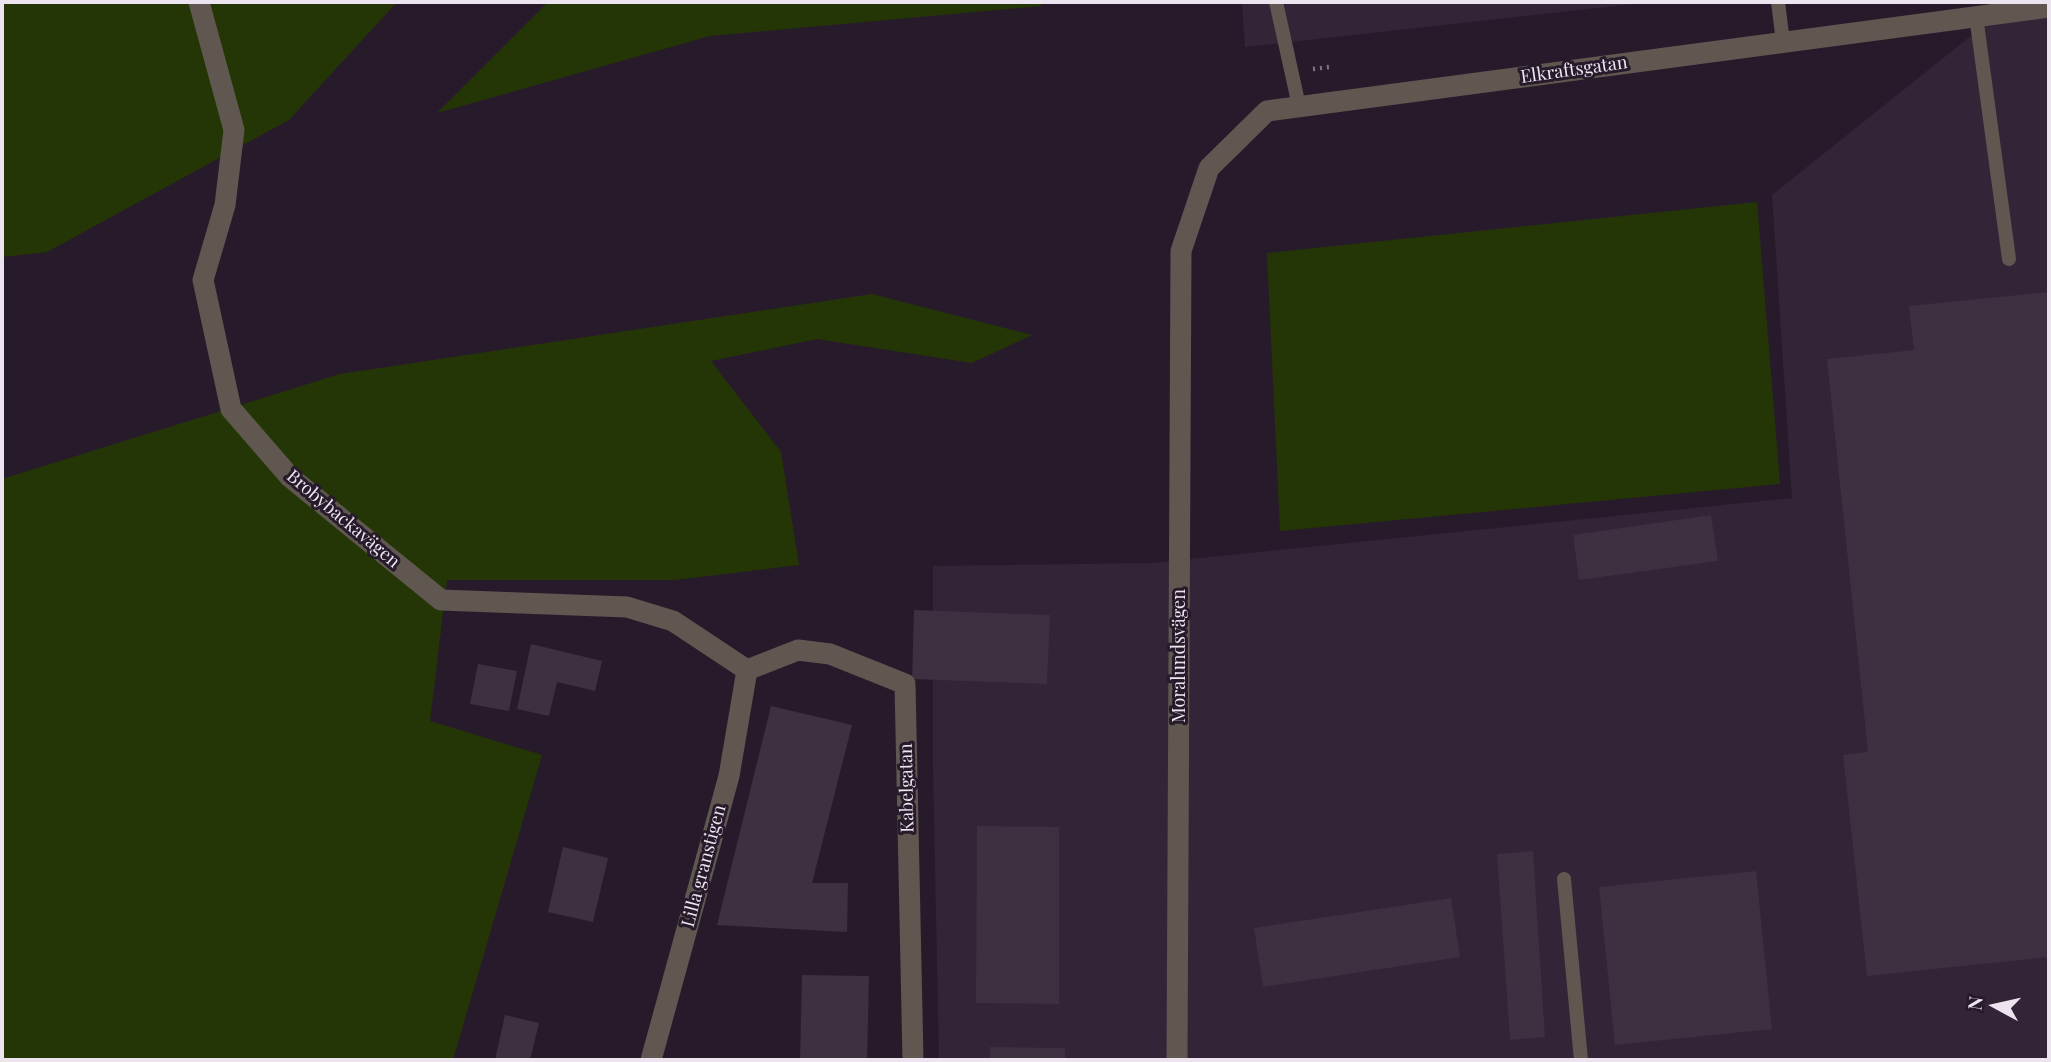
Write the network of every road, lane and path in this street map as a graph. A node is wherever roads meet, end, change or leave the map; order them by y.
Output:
1 (198, 2) edge
2 (1276, 2) edge
3 (1778, 2) edge
4 (2049, 7) edge
5 (1976, 16) junction
6 (1783, 42) junction
7 (1299, 106) junction
8 (1181, 251) joint
9 (2009, 259) dead end
10 (747, 670) junction
11 (1564, 879) dead end
12 (651, 1060) edge
13 (913, 1060) edge
14 (1177, 1060) edge
15 (1581, 1060) edge

1 - 10 street, Brobybackavägen
2 - 7 lane
3 - 6 lane
4 - 5 street, Elkraftsgatan
5 - 6 street, Elkraftsgatan
5 - 9 lane
6 - 7 street, Elkraftsgatan
7 - 8 street, Elkraftsgatan
8 - 14 street, Moralundsvägen
10 - 12 street, Lilla granstigen
10 - 13 street, Kabelgatan
11 - 15 lane

